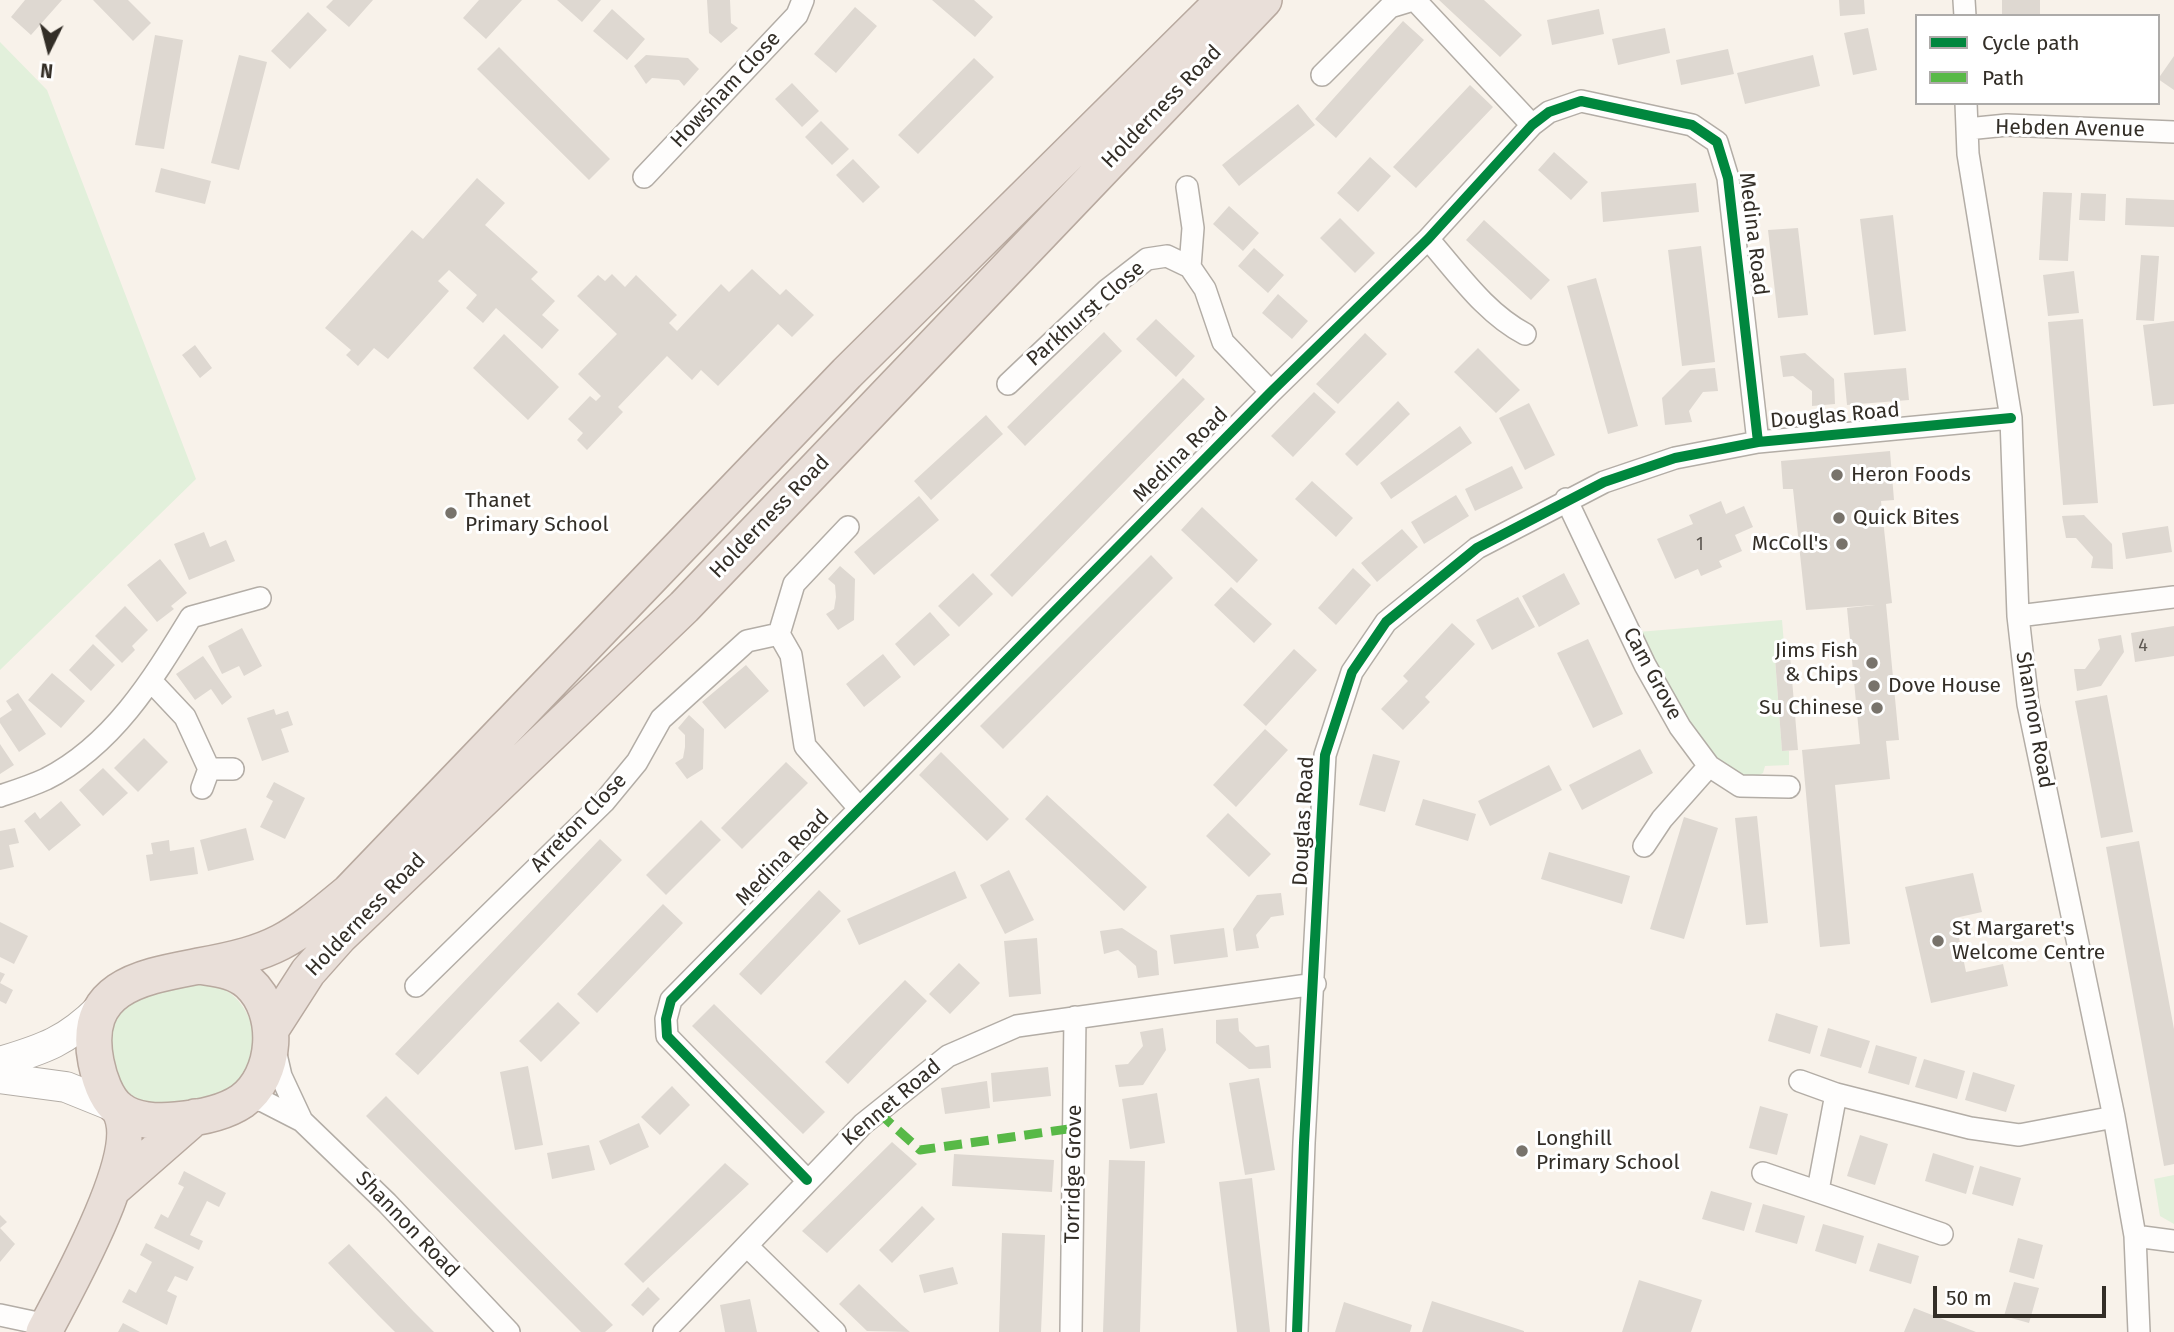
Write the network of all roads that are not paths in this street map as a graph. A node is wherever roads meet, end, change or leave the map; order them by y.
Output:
1 (803, 0) edge
2 (1224, 0) edge
3 (1264, 0) edge
4 (1414, 0) edge
5 (1322, 75) dead end
6 (1966, 105) edge
7 (1532, 125) junction
8 (1967, 129) junction
9 (2174, 132) edge
10 (644, 177) dead end
11 (1187, 187) dead end
12 (1428, 239) junction
13 (1190, 267) junction
14 (1525, 334) dead end
15 (1013, 372) dead end
16 (1271, 392) junction
17 (2011, 418) junction
18 (1758, 442) junction
19 (1566, 499) junction
20 (848, 527) dead end
21 (2174, 597) edge
22 (260, 598) dead end
23 (2018, 616) junction
24 (779, 634) junction
25 (152, 682) junction
26 (1709, 766) junction
27 (233, 769) dead end
28 (1789, 787) dead end
29 (0, 796) edge
30 (859, 808) junction
31 (1644, 846) dead end
32 (199, 966) junction
33 (1315, 984) junction
34 (416, 986) dead end
35 (100, 1008) junction
36 (1074, 1017) junction
37 (271, 1031) junction
38 (0, 1062) edge
39 (0, 1078) edge
40 (1800, 1081) dead end
41 (1836, 1094) junction
42 (118, 1108) junction
43 (231, 1108) junction
44 (2114, 1117) junction
45 (195, 1118) junction
46 (302, 1121) junction
47 (1763, 1174) dead end
48 (807, 1180) junction
49 (116, 1187) junction
50 (1818, 1190) junction
51 (1942, 1234) dead end
52 (2135, 1236) junction
53 (2174, 1241) edge
54 (748, 1247) junction
55 (0, 1315) edge
56 (46, 1329) edge
57 (509, 1332) edge
58 (664, 1332) edge
59 (835, 1332) edge
60 (1071, 1332) edge
61 (1297, 1332) edge
62 (2139, 1332) edge

1 - 10 street, Howsham Close
2 - 32 highway, Holderness Road
3 - 37 highway, Holderness Road
4 - 5 street
4 - 7 street
6 - 8 street, Shannon Road
7 - 12 street, Medina Road
7 - 18 street, Medina Road
8 - 9 street, Hebden Avenue
8 - 17 street, Shannon Road
11 - 13 street
12 - 14 street
12 - 16 street, Medina Road
13 - 15 street, Parkhurst Close
13 - 16 street
16 - 30 street, Medina Road
17 - 18 street, Douglas Road
17 - 23 street, Shannon Road
18 - 19 street, Douglas Road
19 - 26 street, Cam Grove
19 - 33 street, Douglas Road
20 - 24 street
21 - 23 street
22 - 25 street
23 - 44 street, Shannon Road
24 - 30 street
24 - 34 street, Arreton Close
25 - 27 street
25 - 29 street
26 - 28 street, Cam Grove
26 - 31 street
30 - 48 street, Medina Road
32 - 35 highway
32 - 37 highway
33 - 36 street, Kennet Road
33 - 61 street, Douglas Road
35 - 38 main road
35 - 42 highway
36 - 48 street, Kennet Road
36 - 60 street, Torridge Grove
37 - 43 highway
37 - 46 street, Shannon Road
39 - 42 main road
40 - 41 street
41 - 44 street
41 - 50 street
42 - 45 highway
42 - 49 highway
43 - 45 highway
43 - 46 street, Shannon Road
44 - 52 street, Shannon Road
45 - 49 highway
46 - 57 street, Shannon Road
47 - 50 street
48 - 54 street, Kennet Road
49 - 56 highway
50 - 51 street
52 - 53 street
52 - 62 street, Shannon Road
54 - 58 street, Kennet Road
54 - 59 street
55 - 56 street

